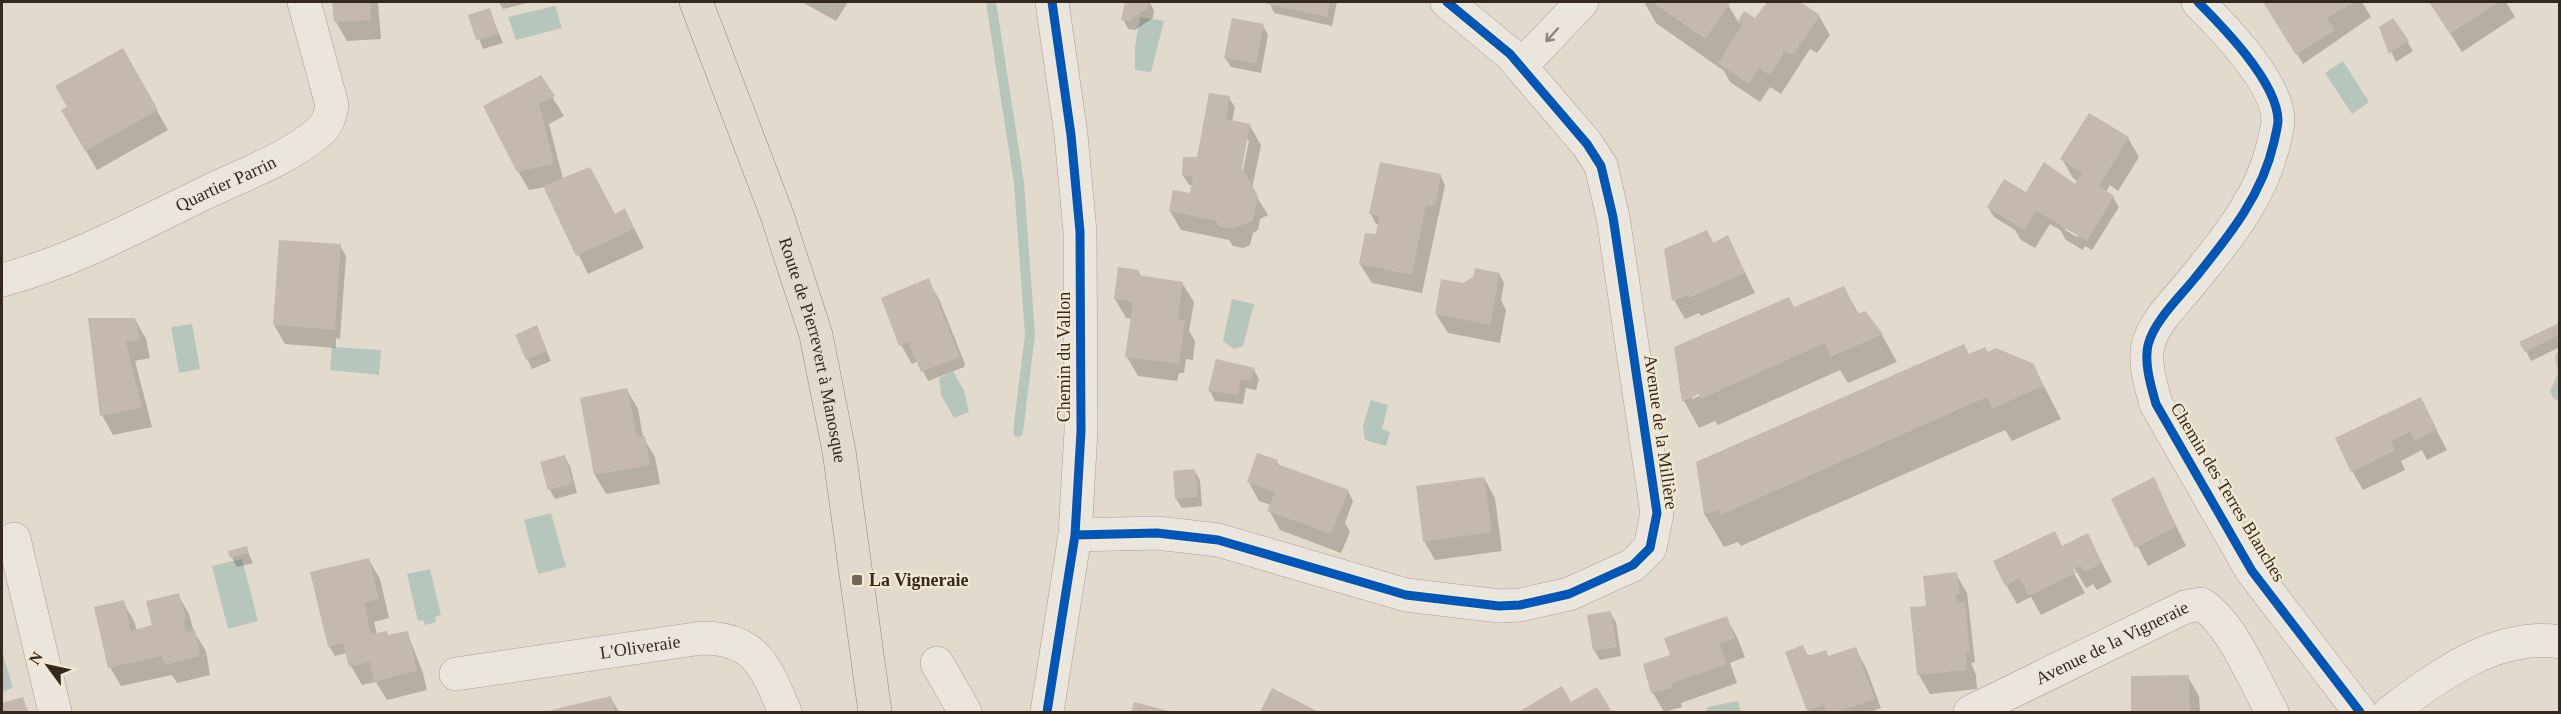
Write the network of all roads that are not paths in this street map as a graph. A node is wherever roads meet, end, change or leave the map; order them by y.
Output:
1 (304, 2) edge
2 (696, 2) edge
3 (1052, 2) edge
4 (1447, 2) edge
5 (1582, 2) edge
6 (2198, 2) edge
7 (1521, 66) junction
8 (2, 280) edge
9 (1075, 535) junction
10 (14, 540) dead end
11 (2559, 642) edge
12 (937, 663) dead end
13 (456, 674) dead end
14 (55, 712) edge
15 (785, 712) edge
16 (875, 712) edge
17 (965, 712) edge
18 (1047, 712) edge
19 (1970, 712) edge
20 (2272, 712) edge
21 (2360, 712) edge
22 (2390, 712) edge

1 - 8 street, Quartier Parrin
2 - 16 main road, Route de Pierrevert à Manosque
3 - 9 street, Chemin du Vallon
4 - 7 street, Avenue de la Millière
5 -> 7 street
6 - 21 street, Chemin des Terres Blanches
7 - 9 street, Avenue de la Millière
9 - 18 street, Chemin du Vallon
10 - 14 street
11 - 22 street
12 - 17 street
13 - 15 street, L'Oliveraie
19 - 20 street, Avenue de la Vigneraie

